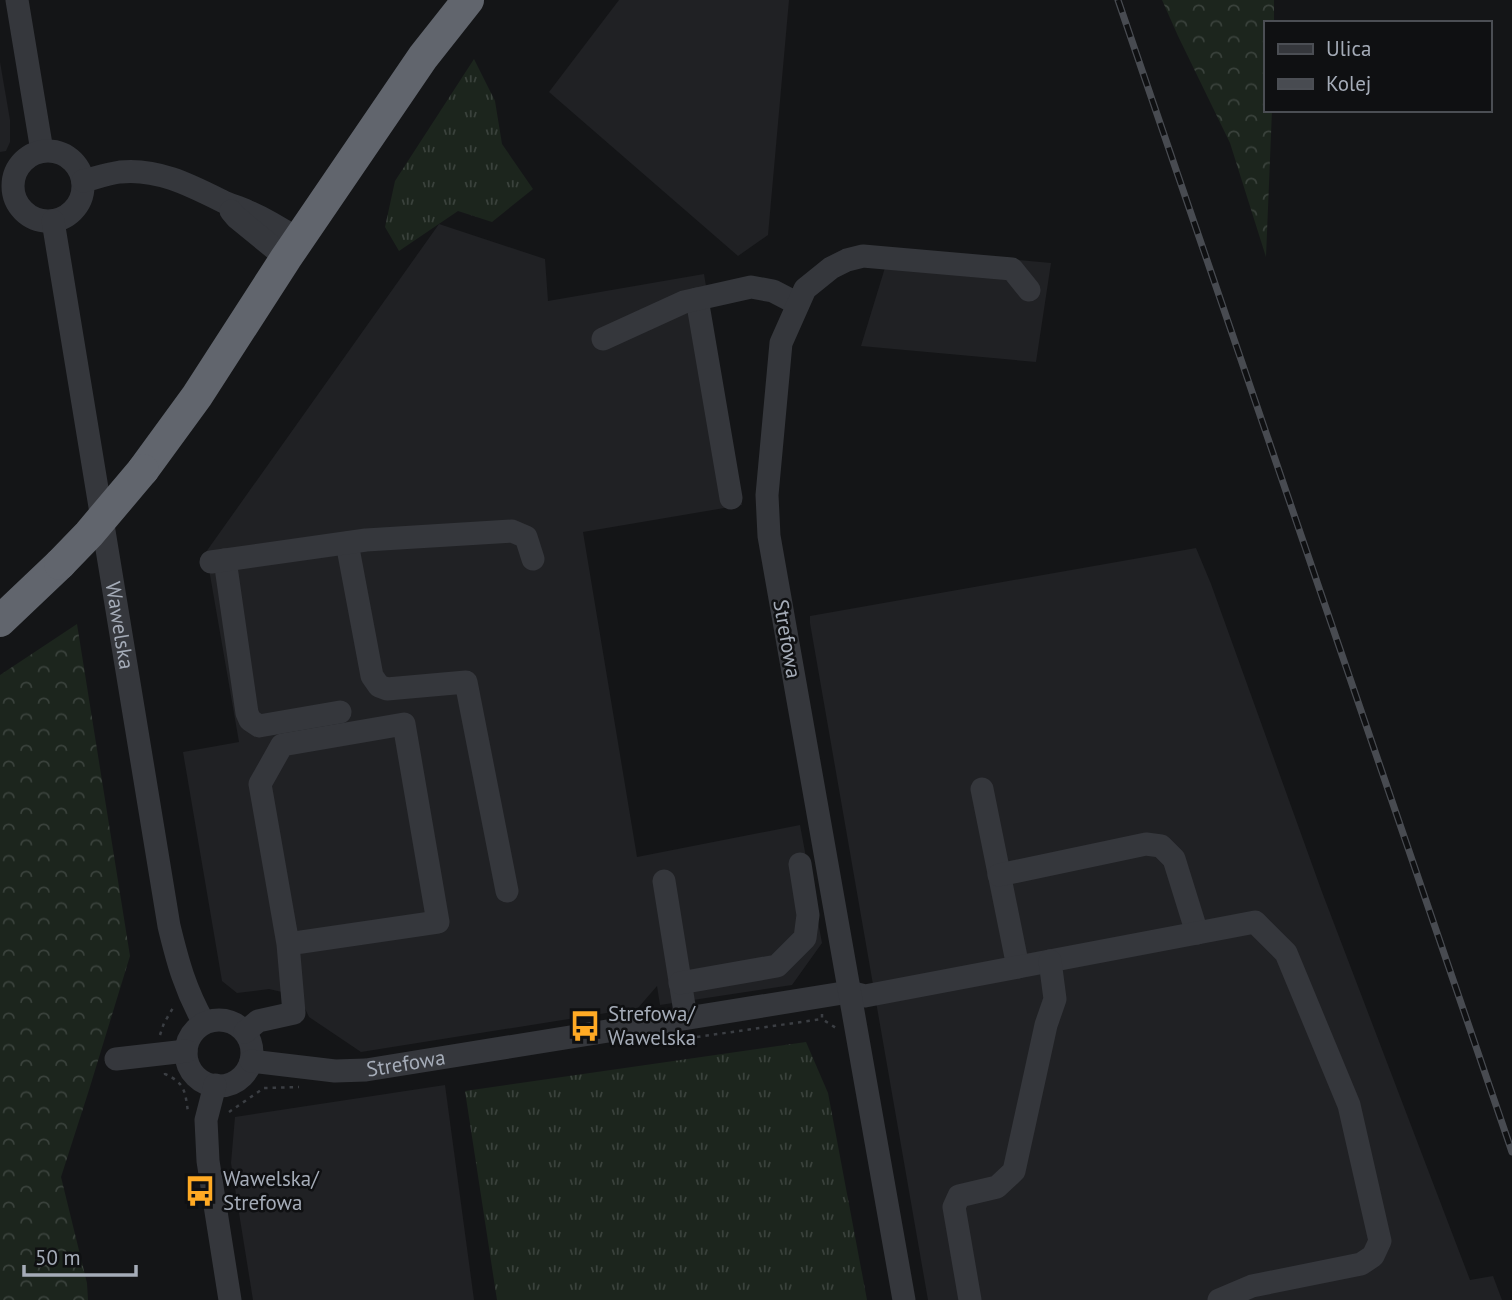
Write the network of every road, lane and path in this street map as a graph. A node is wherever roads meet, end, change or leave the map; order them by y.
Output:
1 (17, 0) edge
2 (468, 0) edge
3 (43, 151) junction
4 (83, 181) junction
5 (7, 193) edge
6 (53, 221) junction
7 (293, 249) junction
8 (1029, 290) dead end
9 (802, 296) junction
10 (697, 299) junction
11 (603, 339) dead end
12 (731, 498) dead end
13 (347, 543) junction
14 (533, 559) dead end
15 (0, 621) edge
16 (340, 712) dead end
17 (982, 789) dead end
18 (800, 864) dead end
19 (999, 874) junction
20 (664, 881) dead end
21 (507, 891) dead end
22 (1197, 933) junction
23 (288, 944) junction
24 (1050, 961) junction
25 (1018, 967) junction
26 (680, 983) junction
27 (849, 992) junction
28 (822, 1019) dead end
29 (204, 1023) junction
30 (690, 1028) junction
31 (245, 1032) junction
32 (186, 1051) junction
33 (116, 1059) dead end
34 (251, 1061) junction
35 (215, 1085) junction
36 (299, 1087) dead end
37 (225, 1121) dead end
38 (230, 1300) edge
39 (904, 1300) edge
40 (970, 1300) edge
41 (1219, 1300) edge

1 - 3 street
2 - 7 highway
3 - 4 street
3 - 5 street
4 - 6 street
4 - 7 street
5 - 6 street
6 - 29 street, Wawelska
7 - 15 highway, bridge
8 - 9 street
9 - 10 street
9 - 27 street, Strefowa
10 - 11 street
10 - 12 street
13 - 14 street
13 - 16 street
13 - 21 street
17 - 19 street
18 - 26 street
19 - 22 street
19 - 25 street
20 - 26 street
22 - 24 street
22 - 41 street
23 - 23 street
23 - 31 street
24 - 25 street
24 - 40 street
25 - 27 street
26 - 30 street
27 - 30 street, Strefowa
27 - 39 street, Strefowa
28 - 30 path
29 - 31 street
29 - 32 street
30 - 34 street, Strefowa
31 - 34 street
32 - 33 street
32 - 35 street
34 - 35 street
35 - 38 street
36 - 37 path

